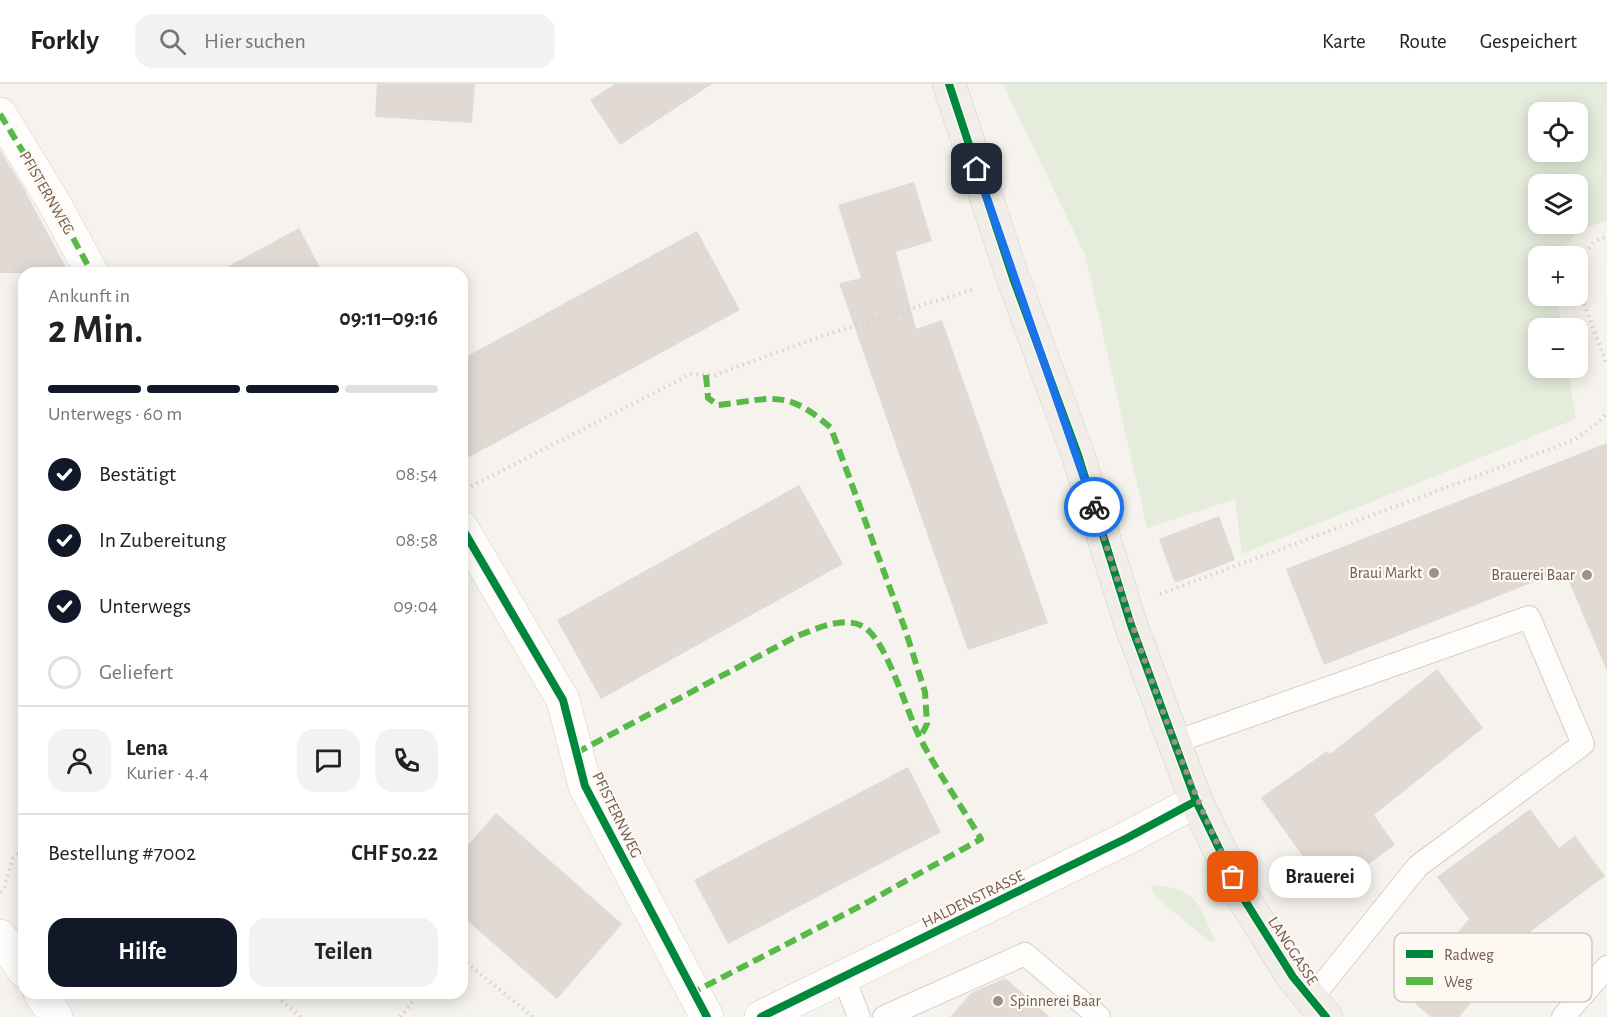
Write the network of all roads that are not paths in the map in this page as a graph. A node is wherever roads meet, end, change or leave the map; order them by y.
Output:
1 (949, 84) edge
2 (0, 114) edge
3 (89, 267) edge
4 (468, 538) edge
5 (1175, 742) junction
6 (1196, 801) junction
7 (0, 936) edge
8 (18, 962) edge
9 (1607, 967) edge
10 (844, 978) junction
11 (1592, 984) edge
12 (44, 999) edge
13 (1576, 1002) edge
14 (1318, 1009) edge
15 (56, 1017) edge
16 (707, 1017) edge
17 (761, 1017) edge
18 (859, 1017) edge
19 (884, 1017) edge
20 (1099, 1017) edge
21 (1563, 1017) edge

1 - 5 main road, LANGGASSE
2 - 3 street, PFISTERNWEG
4 - 16 street, PFISTERNWEG
5 - 6 main road, LANGGASSE
5 - 14 lane
6 - 10 street, HALDENSTRASSE
6 - 14 main road, LANGGASSE
7 - 8 street
9 - 11 lane
10 - 17 street, HALDENSTRASSE
10 - 18 lane
12 - 15 street
13 - 21 lane
19 - 20 lane

